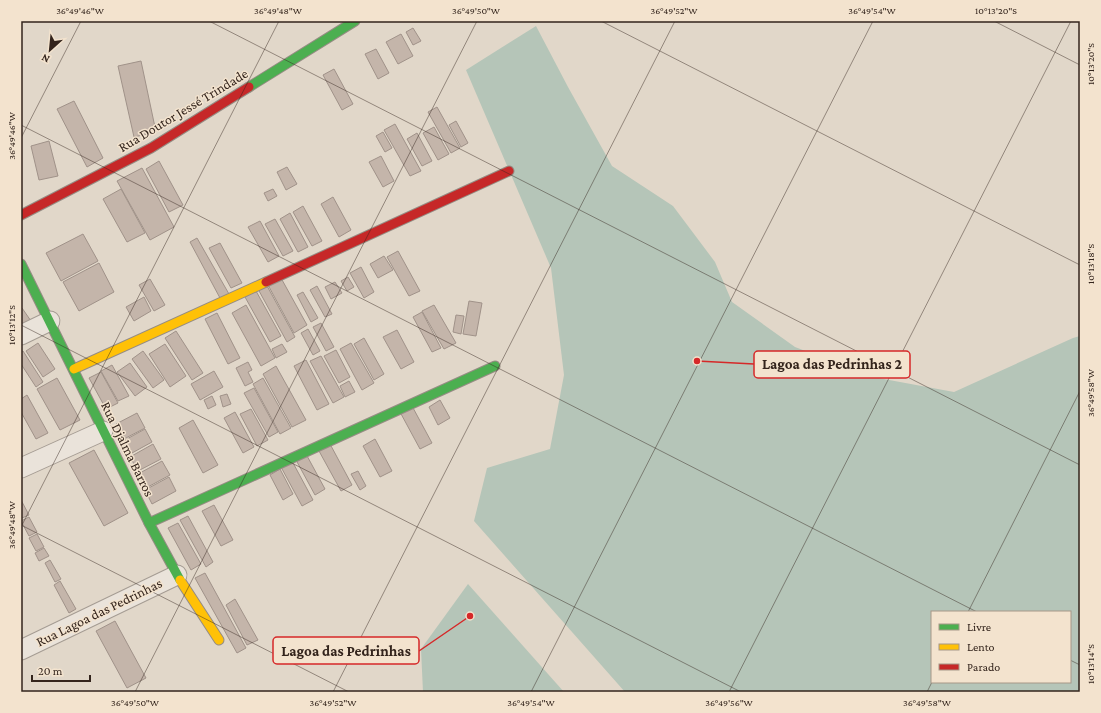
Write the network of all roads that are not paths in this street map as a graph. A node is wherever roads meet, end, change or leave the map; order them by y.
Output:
1 (355, 21) edge
2 (509, 171) dead end
3 (21, 215) edge
4 (21, 264) edge
5 (50, 321) junction
6 (21, 335) edge
7 (495, 366) dead end
8 (74, 369) junction
9 (103, 431) junction
10 (21, 468) edge
11 (149, 523) junction
12 (177, 575) junction
13 (219, 640) dead end
14 (21, 650) edge

1 - 3 street, Rua Doutor Jessé Trindade
2 - 8 street
4 - 5 street, Rua Djalma Barros
5 - 6 street
5 - 8 street, Rua Djalma Barros
7 - 11 street
8 - 9 street, Rua Djalma Barros
9 - 10 street
9 - 11 street, Rua Djalma Barros
11 - 12 street, Rua Djalma Barros
12 - 13 street, Rua Djalma Barros
12 - 14 street, Rua Lagoa das Pedrinhas

